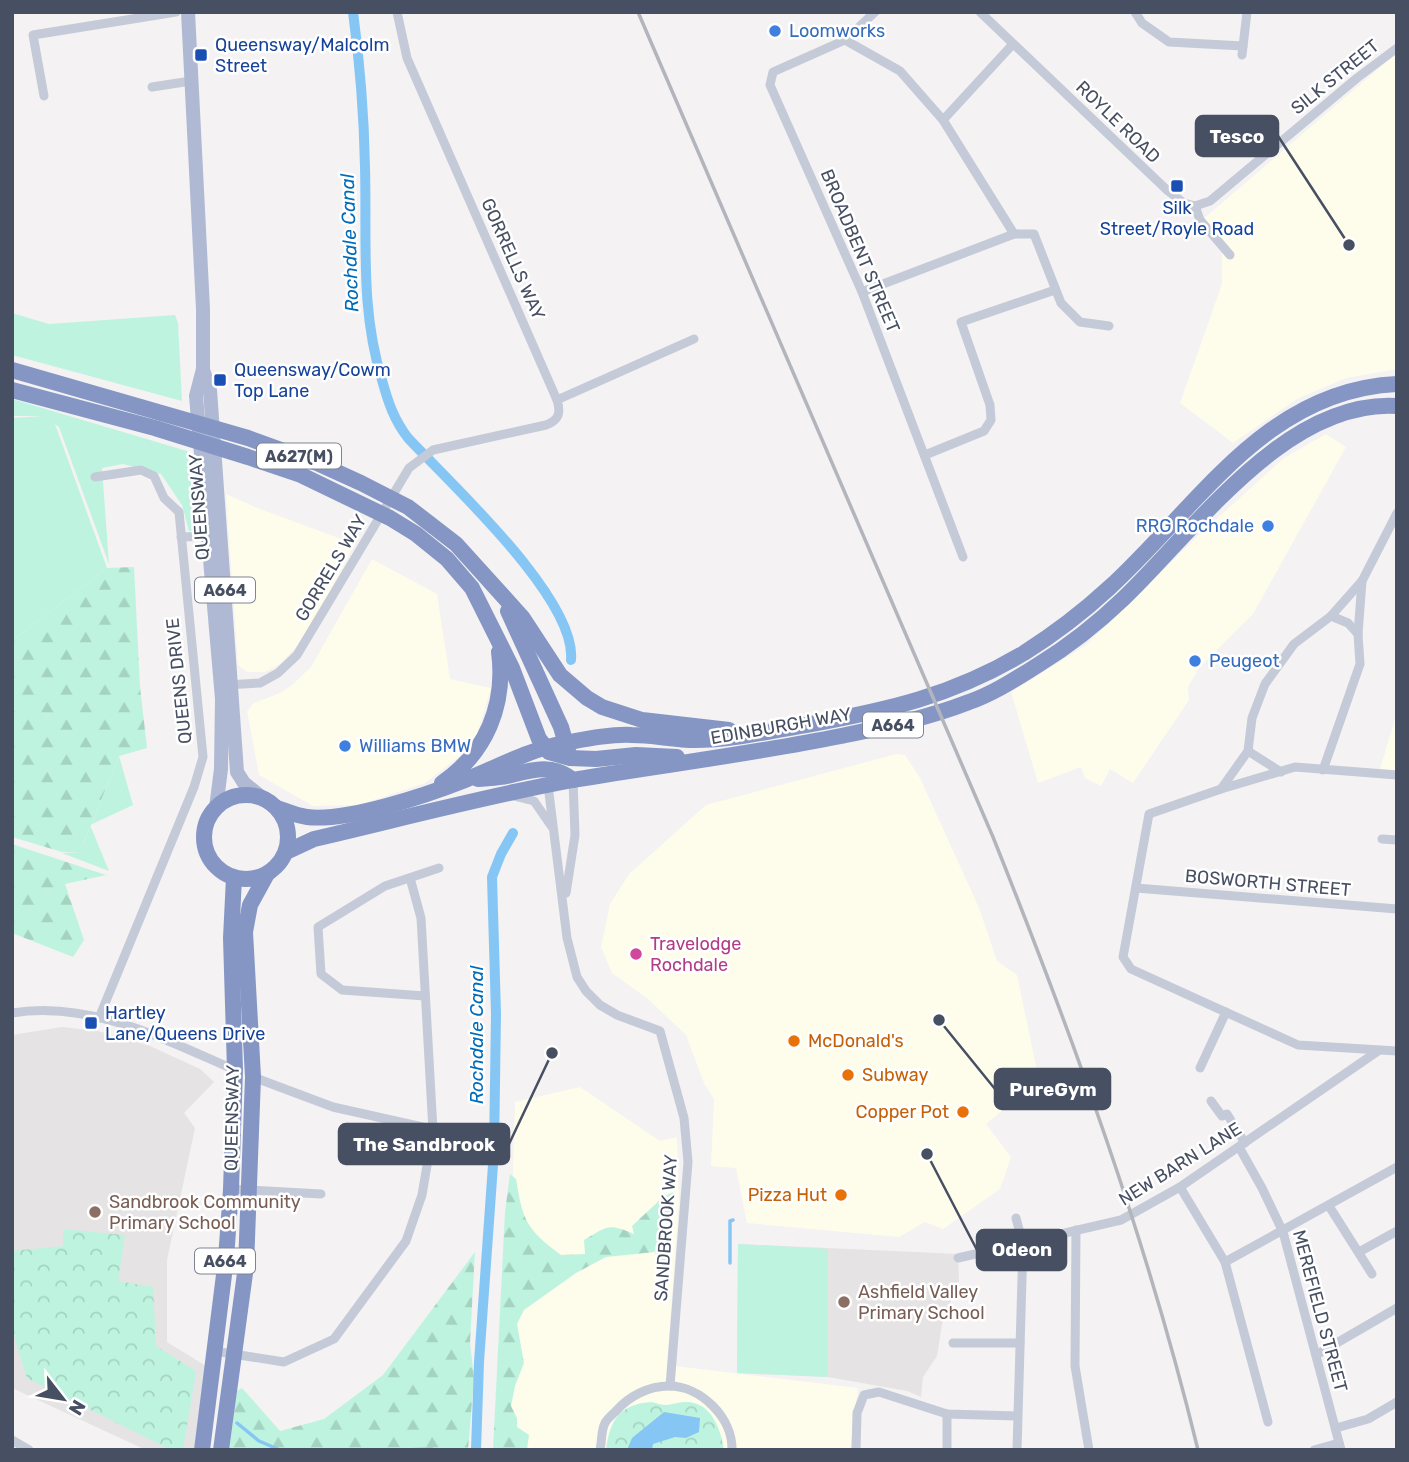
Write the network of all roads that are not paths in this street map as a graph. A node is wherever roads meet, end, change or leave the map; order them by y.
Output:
1 (176, 12) edge
2 (188, 12) edge
3 (397, 12) edge
4 (875, 12) edge
5 (980, 12) edge
6 (1135, 12) edge
7 (1247, 12) edge
8 (845, 40) junction
9 (1013, 44) junction
10 (1397, 48) edge
11 (191, 81) junction
12 (152, 87) dead end
13 (44, 96) dead end
14 (943, 120) junction
15 (1195, 206) junction
16 (1014, 234) junction
17 (1230, 255) dead end
18 (1055, 290) junction
19 (862, 292) junction
20 (1109, 326) dead end
21 (694, 339) dead end
22 (12, 370) edge
23 (1397, 378) edge
24 (1397, 384) edge
25 (1371, 385) junction
26 (12, 390) edge
27 (1397, 390) edge
28 (1342, 393) junction
29 (557, 400) junction
30 (1397, 405) edge
31 (925, 454) junction
32 (95, 477) dead end
33 (1397, 513) edge
34 (214, 536) junction
35 (181, 537) junction
36 (963, 557) dead end
37 (1362, 581) junction
38 (496, 587) junction
39 (1331, 616) junction
40 (1358, 634) junction
41 (498, 639) junction
42 (226, 685) junction
43 (774, 731) junction
44 (544, 748) junction
45 (568, 751) junction
46 (1248, 751) junction
47 (713, 758) junction
48 (1323, 770) junction
49 (1281, 772) junction
50 (1397, 775) edge
51 (547, 777) junction
52 (465, 780) junction
53 (573, 780) junction
54 (1221, 789) junction
55 (503, 795) junction
56 (408, 801) junction
57 (271, 804) junction
58 (216, 808) junction
59 (554, 831) junction
60 (1382, 839) dead end
61 (1397, 840) edge
62 (286, 852) junction
63 (439, 868) dead end
64 (267, 874) junction
65 (234, 878) junction
66 (410, 878) junction
67 (1136, 888) junction
68 (564, 905) junction
69 (1397, 909) edge
70 (425, 996) junction
71 (1226, 1012) junction
72 (12, 1013) edge
73 (99, 1018) junction
74 (1378, 1051) junction
75 (1397, 1052) edge
76 (1200, 1068) dead end
77 (235, 1070) junction
78 (253, 1077) junction
79 (1211, 1101) dead end
80 (433, 1130) junction
81 (476, 1139) dead end
82 (1242, 1145) junction
83 (1397, 1167) edge
84 (1180, 1187) junction
85 (231, 1189) junction
86 (249, 1190) junction
87 (321, 1194) dead end
88 (1329, 1206) junction
89 (1016, 1218) dead end
90 (1076, 1230) junction
91 (1283, 1231) junction
92 (1397, 1231) edge
93 (1023, 1244) junction
94 (1359, 1252) junction
95 (958, 1258) dead end
96 (1226, 1262) junction
97 (1372, 1275) dead end
98 (1397, 1308) edge
99 (953, 1343) dead end
100 (1020, 1343) junction
101 (214, 1351) junction
102 (234, 1355) junction
103 (1316, 1355) junction
104 (670, 1386) junction
105 (1397, 1402) edge
106 (947, 1413) junction
107 (1017, 1416) junction
108 (1268, 1422) dead end
109 (1336, 1428) junction
110 (12, 1440) edge
111 (1340, 1446) edge
112 (29, 1450) edge
113 (202, 1450) edge
114 (221, 1450) edge
115 (600, 1450) edge
116 (732, 1450) edge
117 (856, 1450) edge
118 (947, 1450) edge
119 (1017, 1450) edge
120 (1089, 1450) edge
121 (1314, 1450) edge

1 - 13 street
2 - 11 main road, QUEENSWAY / A664
3 - 29 street, GORRELLS WAY
4 - 8 street, BROADBENT STREET
5 - 9 street, ROYLE ROAD
6 - 7 street
8 - 14 street
8 - 19 street, BROADBENT STREET
9 - 14 street
9 - 15 street, ROYLE ROAD
10 - 15 street, SILK STREET
11 - 12 street
11 - 34 main road, QUEENSWAY / A664
14 - 16 street
15 - 17 street, ROYLE ROAD
16 - 18 street
16 - 19 street
18 - 20 street
18 - 31 street
19 - 31 street, BROADBENT STREET
21 - 29 street
22 - 38 highway, A627(M)
23 - 25 highway, A664
24 - 25 highway, EDINBURGH WAY / A664
25 - 28 highway, EDINBURGH WAY / A664
26 - 41 highway, A627(M)
27 - 28 highway, EDINBURGH WAY / A664
28 - 43 highway, EDINBURGH WAY / A664
29 - 42 street, GORRELS WAY
30 - 47 highway, EDINBURGH WAY / A664
31 - 36 street, BROADBENT STREET
32 - 35 street, QUEENS DRIVE
33 - 37 street
34 - 35 street
34 - 42 main road, QUEENSWAY / A664
35 - 73 street, QUEENS DRIVE
37 - 39 street
37 - 40 street
38 - 43 highway, A627(M)
38 - 45 highway, A627(M)
39 - 40 street
39 - 46 street
40 - 48 street
41 - 44 highway, A627(M)
41 - 56 highway, A627(M)
42 - 57 main road, QUEENSWAY / A664
42 - 58 main road, QUEENSWAY / A664
43 - 45 highway, EDINBURGH WAY / A664
44 - 45 highway, EDINBURGH WAY / A664
44 - 51 highway
44 - 52 highway, EDINBURGH WAY / A664
45 - 47 highway
45 - 53 highway
46 - 49 street
46 - 54 street
47 - 53 highway, EDINBURGH WAY / A664
48 - 49 street
48 - 50 street
49 - 54 street
51 - 52 highway, A664
51 - 53 highway, EDINBURGH WAY / A664
51 - 55 highway, EDINBURGH WAY / A664
51 - 59 street, SANDBROOK WAY
52 - 56 highway, EDINBURGH WAY / A664
53 - 68 street
54 - 67 street
55 - 59 street, SANDBROOK WAY
55 - 62 highway, EDINBURGH WAY / A664
56 - 57 highway, EDINBURGH WAY / A664
57 - 58 highway
57 - 62 highway
58 - 65 highway
59 - 68 street, SANDBROOK WAY
60 - 61 street
62 - 64 highway
63 - 66 street
64 - 65 highway
64 - 78 highway, QUEENSWAY / A664
65 - 77 highway, QUEENSWAY / A664
66 - 70 street
66 - 70 street
67 - 69 street, BOSWORTH STREET
67 - 71 street
68 - 104 street, SANDBROOK WAY
70 - 80 street
71 - 74 street
71 - 76 street
72 - 73 street
73 - 77 street
74 - 75 street
74 - 82 street, NEW BARN LANE
77 - 85 highway, QUEENSWAY / A664
78 - 80 street
78 - 86 highway, QUEENSWAY / A664
79 - 82 street, MEREFIELD STREET
80 - 81 street
80 - 102 street
82 - 84 street, NEW BARN LANE
82 - 91 street, MEREFIELD STREET
83 - 88 street
84 - 90 street, NEW BARN LANE
84 - 96 street
85 - 86 street
85 - 101 highway, QUEENSWAY / A664
86 - 87 street
86 - 102 highway, QUEENSWAY / A664
88 - 91 street
88 - 94 street
89 - 93 street
90 - 93 street, NEW BARN LANE
90 - 120 street
91 - 96 street
91 - 103 street, MEREFIELD STREET
92 - 94 street
93 - 95 street, NEW BARN LANE
93 - 100 street
94 - 97 street
96 - 108 street
98 - 103 street
99 - 100 street
100 - 107 street
101 - 102 street
101 - 113 highway, QUEENSWAY / A664
102 - 114 highway, QUEENSWAY / A664
103 - 109 street, MEREFIELD STREET
104 - 115 street
104 - 116 street
105 - 109 street
106 - 107 street
106 - 117 street
106 - 118 street
107 - 119 street
109 - 111 street, MEREFIELD STREET
110 - 112 street
111 - 121 street

